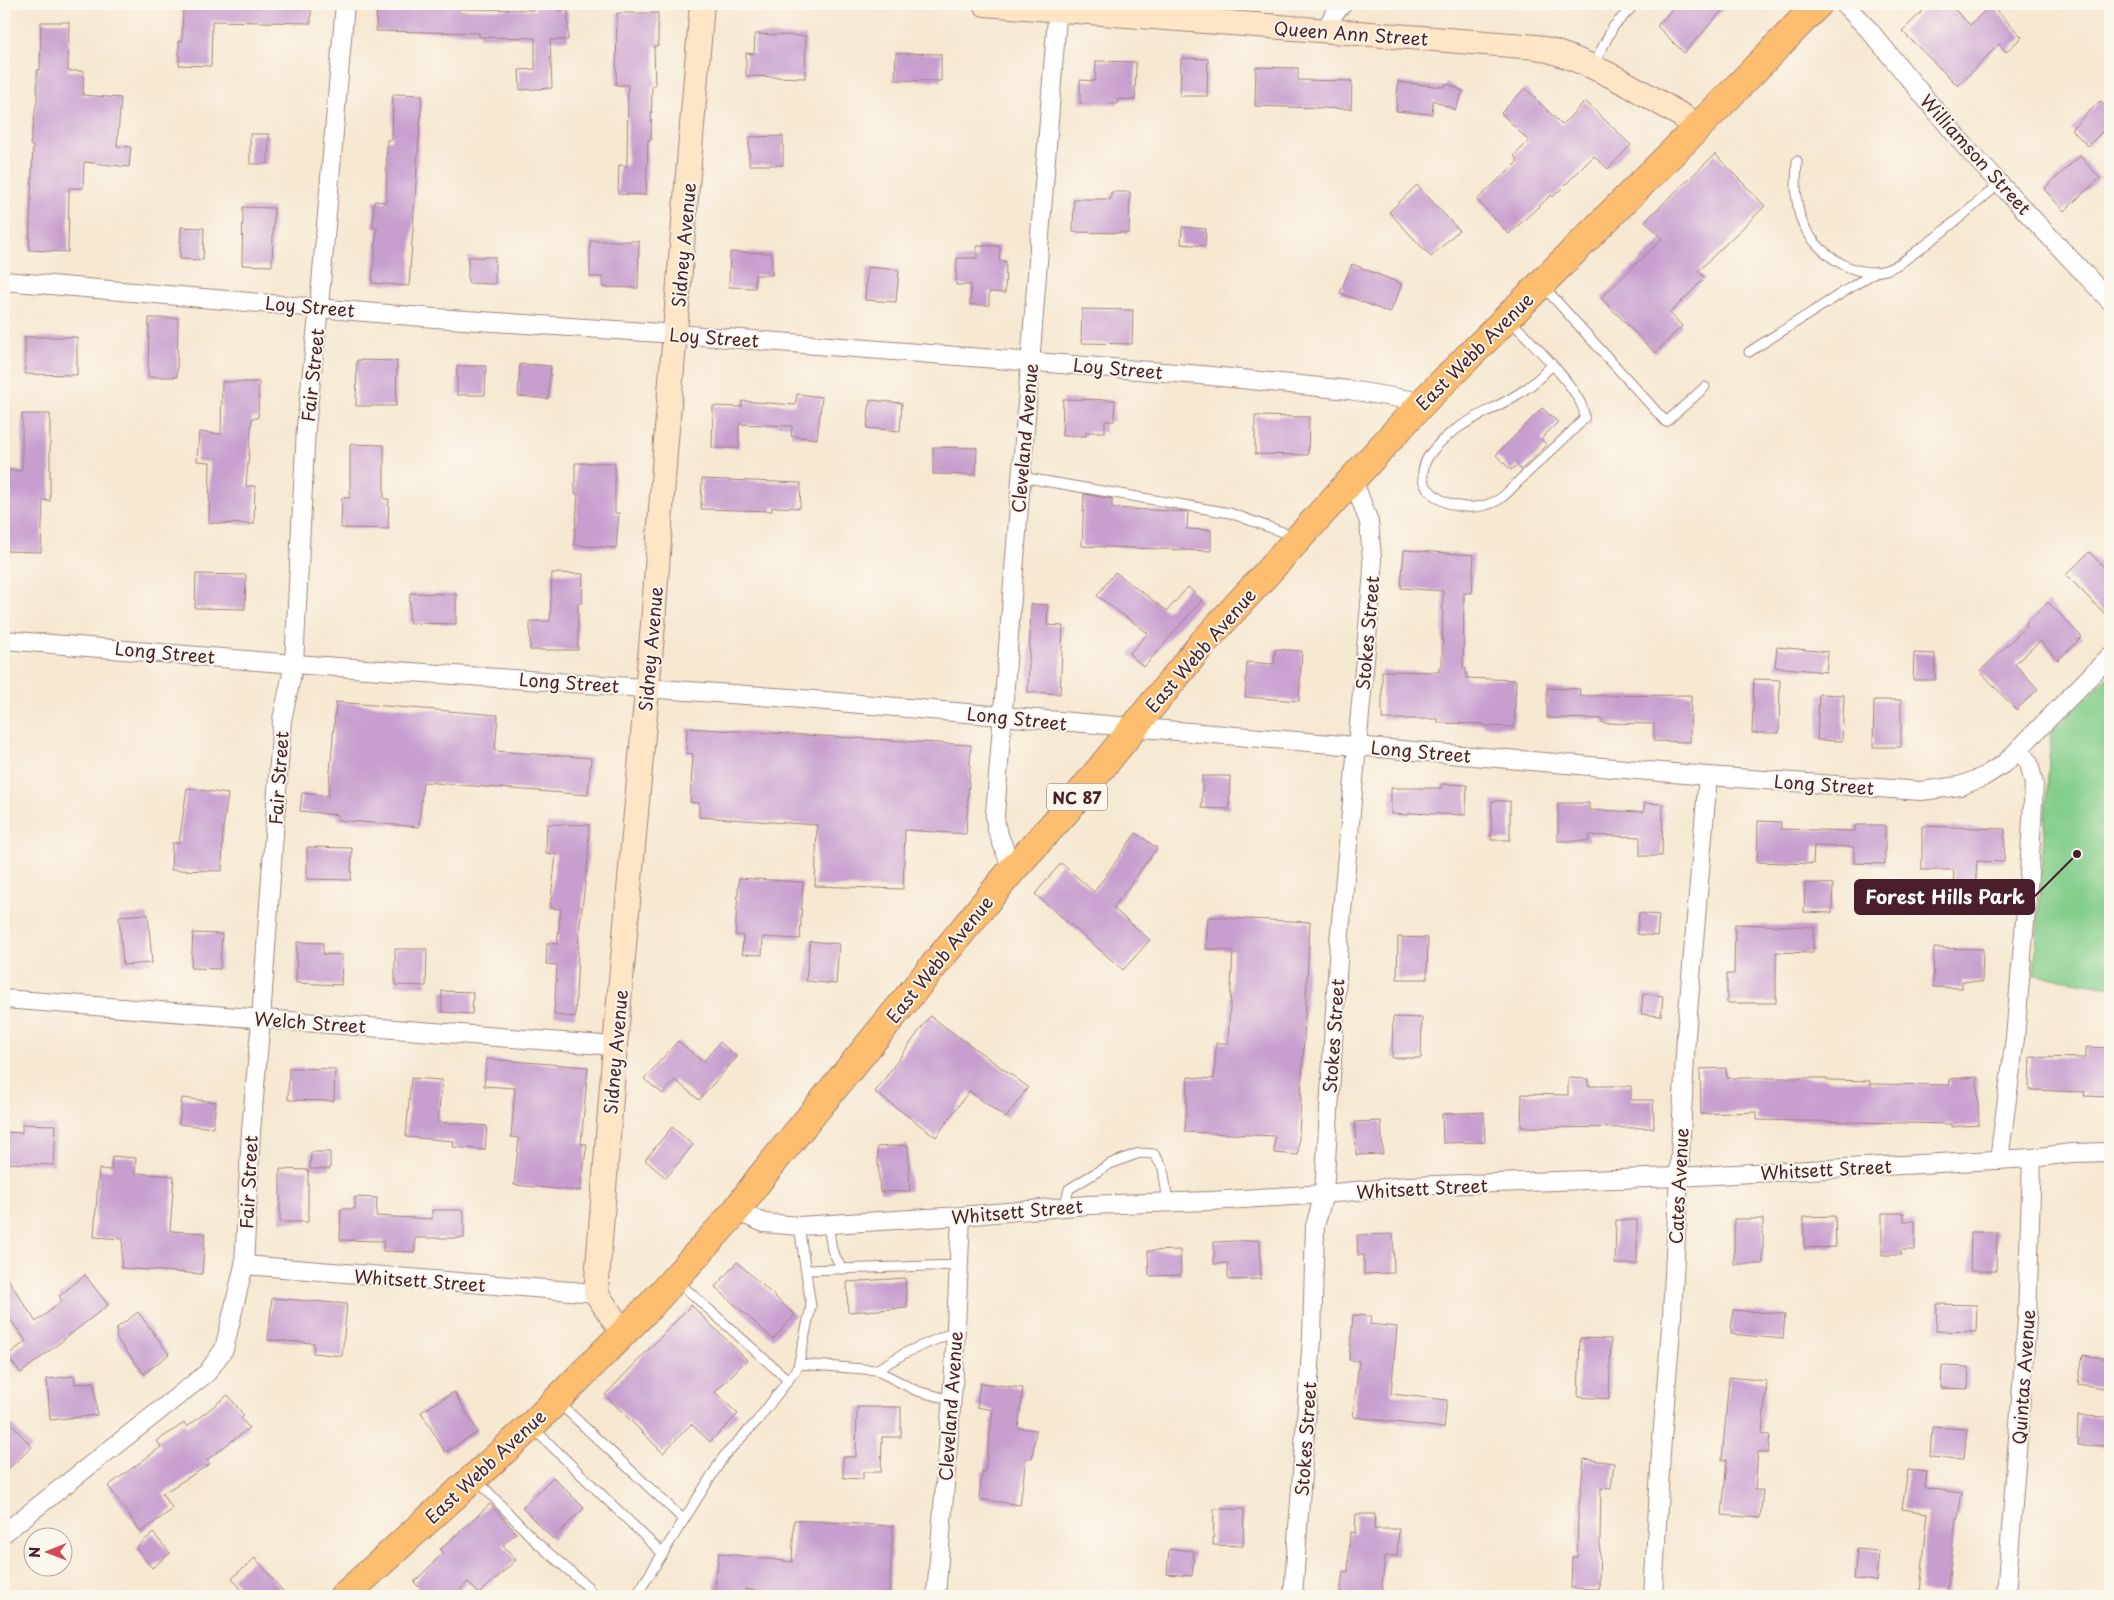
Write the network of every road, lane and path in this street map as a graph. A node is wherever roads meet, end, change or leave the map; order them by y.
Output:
1 (345, 4) edge
2 (702, 4) edge
3 (985, 4) edge
4 (1343, 4) edge
5 (1635, 4) edge
6 (1818, 4) edge
7 (1844, 4) edge
8 (1058, 7) edge
9 (1326, 30) junction
10 (1594, 66) junction
11 (1699, 126) junction
12 (1797, 161) dead end
13 (2000, 183) junction
14 (1875, 272) junction
15 (4, 281) edge
16 (1540, 283) junction
17 (2110, 300) edge
18 (319, 307) junction
19 (1508, 317) junction
20 (676, 334) junction
21 (1749, 352) dead end
22 (1030, 361) junction
23 (1552, 365) junction
24 (1705, 387) dead end
25 (1423, 402) junction
26 (1021, 477) junction
27 (1352, 479) junction
28 (1299, 538) junction
29 (4, 640) edge
30 (2110, 656) edge
31 (294, 664) junction
32 (647, 687) junction
33 (1001, 716) junction
34 (1133, 728) junction
35 (1356, 746) junction
36 (2019, 750) junction
37 (1708, 776) junction
38 (1012, 870) junction
39 (4, 999) edge
40 (261, 1019) junction
41 (615, 1046) junction
42 (2110, 1152) edge
43 (2032, 1158) junction
44 (1999, 1160) junction
45 (1678, 1177) junction
46 (1324, 1194) junction
47 (1168, 1202) junction
48 (1064, 1207) junction
49 (736, 1211) junction
50 (961, 1216) junction
51 (828, 1224) junction
52 (799, 1226) junction
53 (244, 1265) junction
54 (959, 1265) junction
55 (842, 1269) junction
56 (806, 1270) junction
57 (674, 1278) junction
58 (596, 1293) junction
59 (956, 1331) junction
60 (623, 1333) junction
61 (799, 1364) junction
62 (876, 1370) junction
63 (788, 1380) junction
64 (556, 1400) junction
65 (952, 1400) junction
66 (531, 1426) junction
67 (474, 1478) junction
68 (684, 1520) junction
69 (4, 1533) edge
70 (662, 1554) junction
71 (344, 1596) edge
72 (593, 1596) edge
73 (636, 1596) edge
74 (936, 1596) edge
75 (1293, 1596) edge
76 (1653, 1596) edge
77 (2006, 1596) edge

1 - 18 street, Fair Street
2 - 20 street, Sidney Avenue
3 - 8 street, Queen Ann Street
4 - 9 street
5 - 10 lane
6 - 11 highway, East Webb Avenue / NC 87
7 - 13 street, Williamson Street
8 - 9 street, Queen Ann Street
8 - 22 street, Cleveland Avenue
9 - 10 street, Queen Ann Street
10 - 11 street, Queen Ann Street
11 - 16 highway, East Webb Avenue / NC 87
12 - 14 lane
13 - 14 lane
13 - 17 street, Williamson Street
14 - 21 lane
15 - 18 street, Loy Street
16 - 19 highway, East Webb Avenue / NC 87
16 - 24 lane
18 - 20 street, Loy Street
18 - 31 street, Fair Street
19 - 23 lane
19 - 25 highway, East Webb Avenue / NC 87
20 - 22 street, Loy Street
20 - 32 street, Sidney Avenue
22 - 25 street, Loy Street
22 - 26 street, Cleveland Avenue
23 - 23 lane
25 - 27 highway, East Webb Avenue / NC 87
26 - 28 lane
26 - 33 street, Cleveland Avenue
27 - 28 highway, East Webb Avenue / NC 87
27 - 35 street, Stokes Street
28 - 34 highway, East Webb Avenue / NC 87
29 - 31 street, Long Street
30 - 36 street, Long Street
31 - 32 street, Long Street
31 - 40 street, Fair Street
32 - 33 street, Long Street
32 - 41 street, Sidney Avenue
33 - 34 street, Long Street
33 - 38 street, Cleveland Avenue
34 - 35 street, Long Street
34 - 38 highway, East Webb Avenue / NC 87
35 - 37 street, Long Street
35 - 46 street, Stokes Street
36 - 37 street, Long Street
36 - 44 street
37 - 45 street, Cates Avenue
38 - 49 highway, East Webb Avenue / NC 87
39 - 40 street, Welch Street
40 - 41 street, Welch Street
40 - 53 street, Fair Street
41 - 58 street, Sidney Avenue
42 - 43 street, Whitsett Street
43 - 44 street, Whitsett Street
43 - 77 street, Quintas Avenue
44 - 45 street, Whitsett Street
45 - 46 street, Whitsett Street
45 - 76 street, Cates Avenue
46 - 47 street, Whitsett Street
46 - 75 street, Stokes Street
47 - 48 street, Whitsett Street
47 - 48 lane
48 - 50 street, Whitsett Street
49 - 52 street, Whitsett Street
49 - 57 highway, East Webb Avenue / NC 87
50 - 51 street, Whitsett Street
50 - 54 street, Cleveland Avenue
51 - 52 street, Whitsett Street
51 - 55 lane
52 - 56 lane
53 - 58 street, Whitsett Street
53 - 69 street, Fair Street
54 - 55 lane
54 - 59 street, Cleveland Avenue
55 - 56 lane
56 - 61 lane
57 - 60 highway, East Webb Avenue / NC 87
57 - 63 lane
58 - 60 street
59 - 62 lane
59 - 65 street, Cleveland Avenue
60 - 64 highway, East Webb Avenue / NC 87
61 - 62 lane
61 - 63 lane
62 - 65 lane
63 - 68 lane
64 - 66 highway, East Webb Avenue / NC 87
64 - 68 lane
65 - 74 street, Cleveland Avenue
66 - 67 highway, East Webb Avenue / NC 87
66 - 70 lane
67 - 71 highway, East Webb Avenue / NC 87
67 - 72 lane
68 - 70 lane
70 - 73 lane

